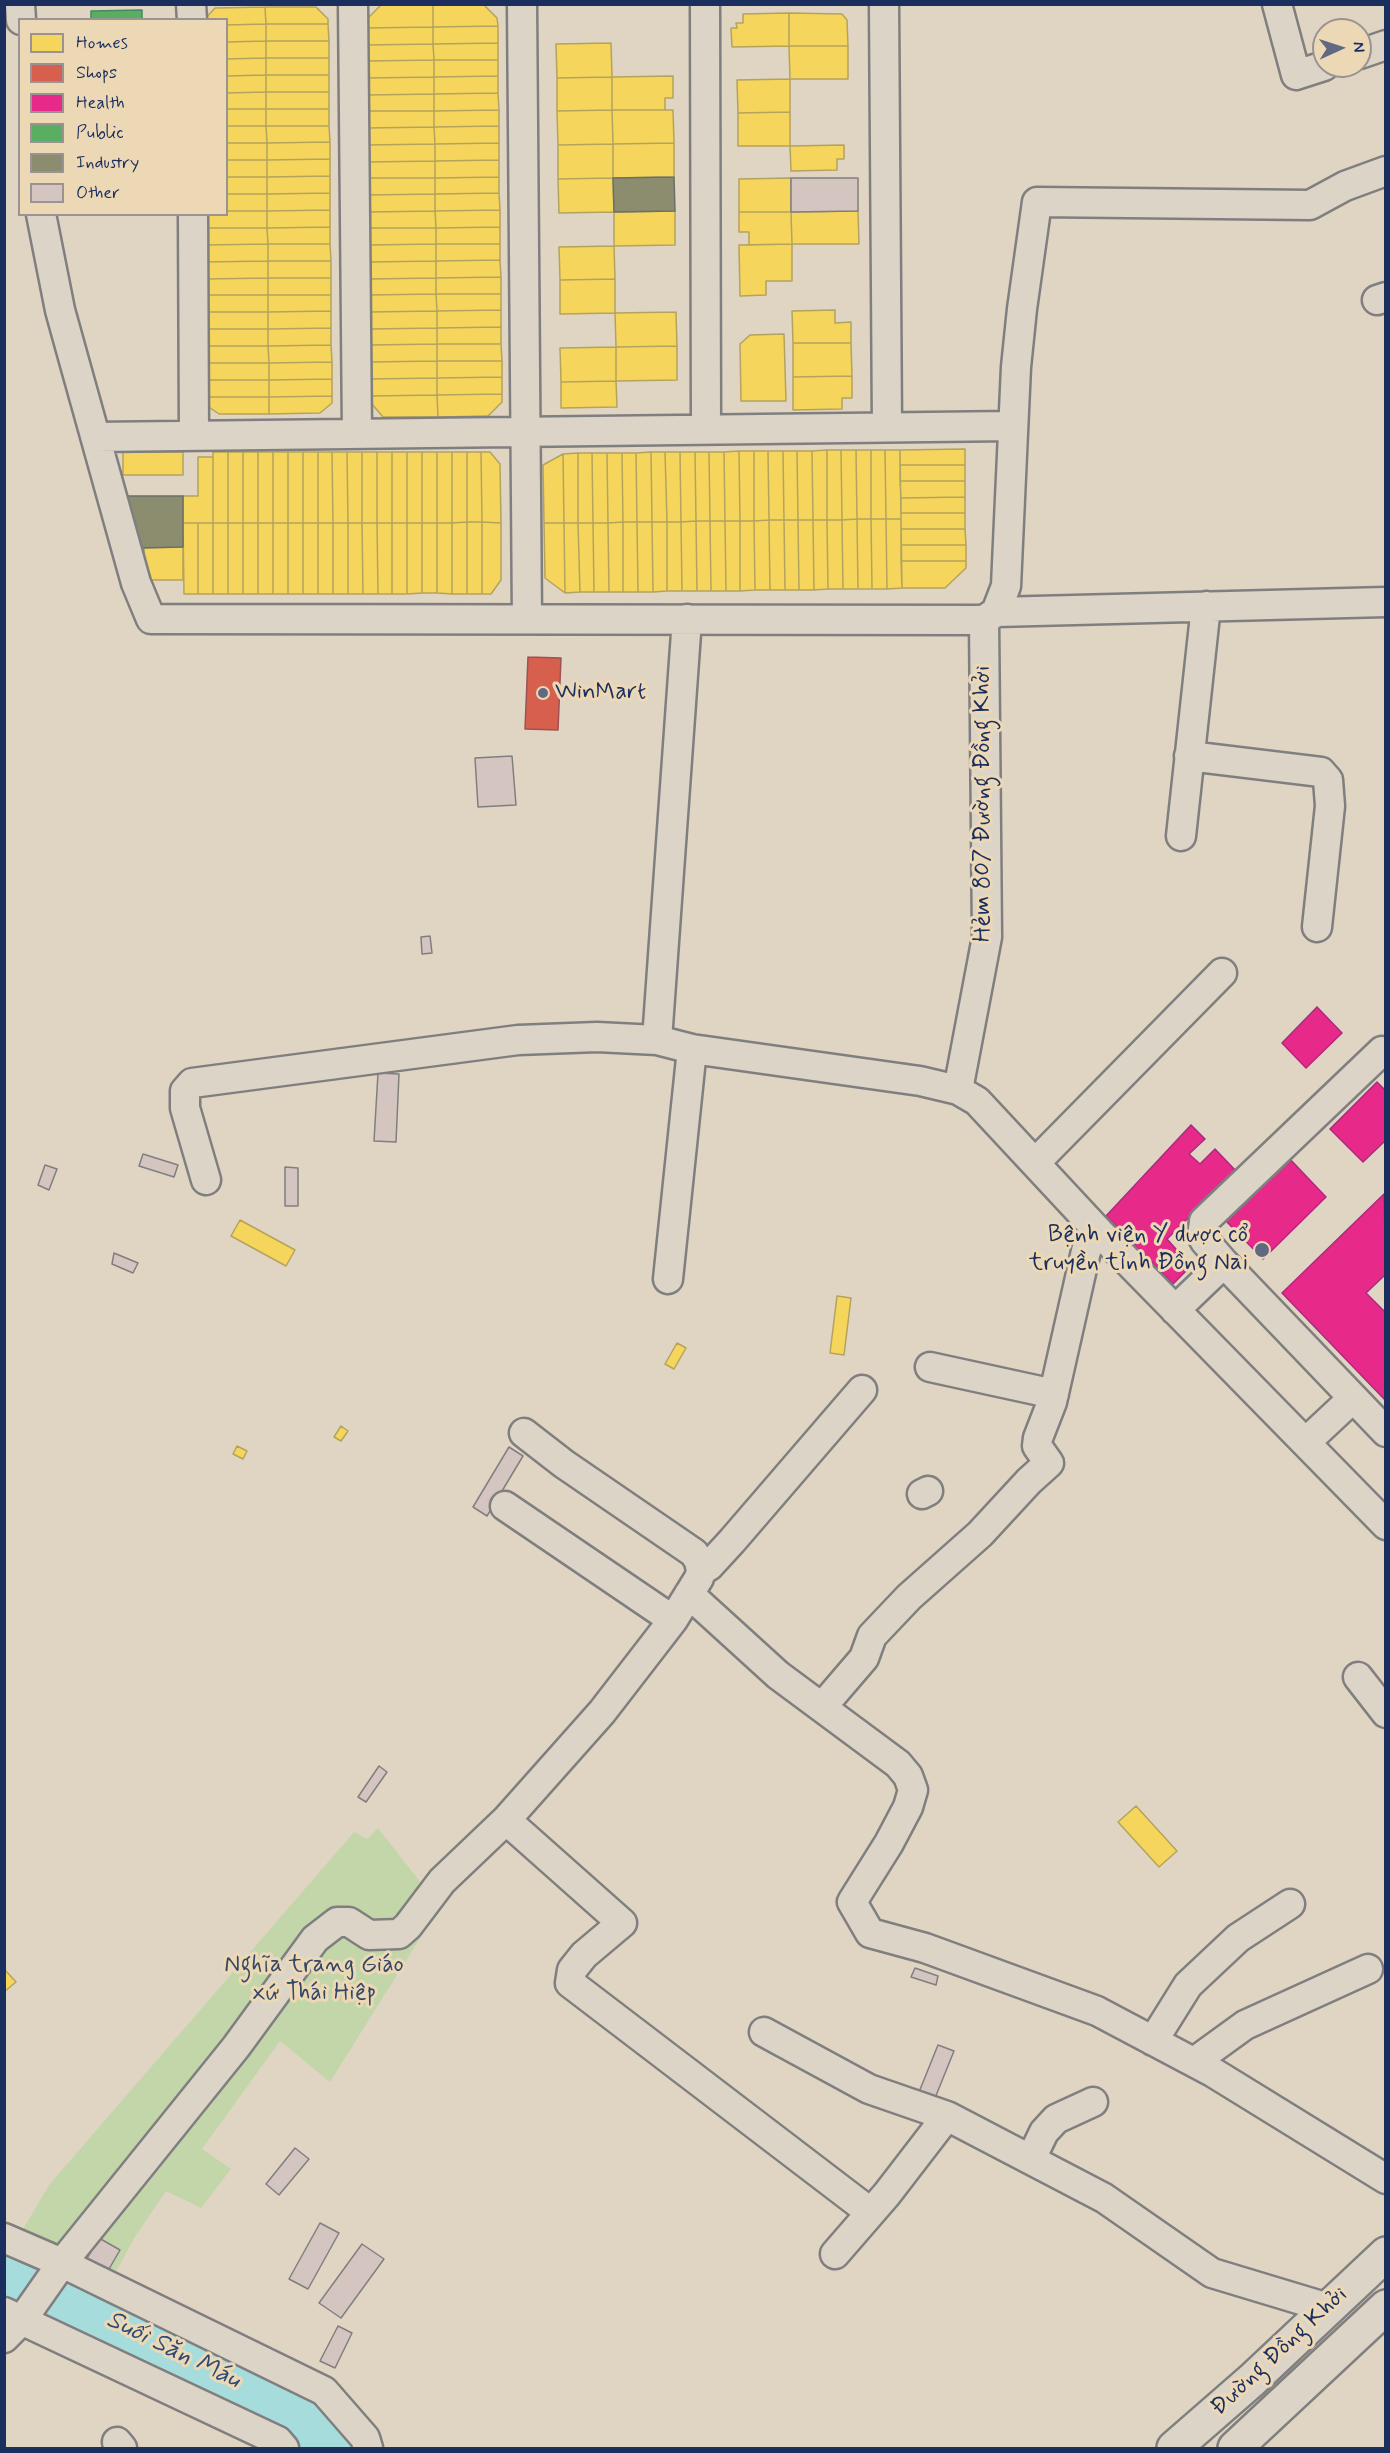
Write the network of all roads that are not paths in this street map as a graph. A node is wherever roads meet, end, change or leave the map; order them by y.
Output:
1 (353, 4) edge
2 (522, 4) edge
3 (705, 4) edge
4 (885, 4) edge
5 (1277, 4) edge
6 (1312, 70) edge
7 (1386, 171) edge
8 (41, 216) edge
9 (193, 216) edge
10 (1012, 426) junction
11 (887, 428) junction
12 (706, 429) junction
13 (525, 432) junction
14 (357, 434) junction
15 (194, 436) junction
16 (96, 437) junction
17 (1386, 602) edge
18 (1206, 606) junction
19 (990, 616) junction
20 (527, 619) junction
21 (687, 619) junction
22 (1189, 756) junction
23 (1180, 836) dead end
24 (1317, 927) dead end
25 (1222, 973) dead end
26 (657, 1040) junction
27 (692, 1049) junction
28 (1386, 1055) edge
29 (958, 1090) junction
30 (1035, 1163) junction
31 (206, 1180) dead end
32 (1099, 1232) junction
33 (1224, 1263) junction
34 (668, 1279) dead end
35 (1175, 1310) junction
36 (930, 1367) dead end
37 (862, 1390) dead end
38 (1054, 1394) junction
39 (1352, 1399) junction
40 (524, 1432) dead end
41 (1386, 1432) edge
42 (1306, 1442) junction
43 (504, 1506) dead end
44 (1386, 1525) edge
45 (695, 1582) junction
46 (673, 1620) junction
47 (1359, 1677) dead end
48 (822, 1707) junction
49 (1386, 1713) edge
50 (506, 1820) junction
51 (1290, 1904) dead end
52 (1368, 1969) dead end
53 (764, 2032) dead end
54 (1153, 2041) junction
55 (1194, 2062) junction
56 (1093, 2102) dead end
57 (947, 2116) junction
58 (1032, 2159) junction
59 (1386, 2180) edge
60 (870, 2212) junction
61 (4, 2238) edge
62 (835, 2254) dead end
63 (1386, 2254) edge
64 (62, 2263) junction
65 (1386, 2307) edge
66 (1328, 2308) junction
67 (10, 2323) edge
68 (285, 2448) edge
69 (368, 2448) edge
70 (1173, 2448) edge
71 (1235, 2448) edge

1 - 14 street
2 - 13 street
3 - 12 street
4 - 11 street
5 - 6 street
7 - 10 street, Hẻm 807 Đường Đồng Khởi
8 - 16 street
9 - 15 street
10 - 11 street
10 - 19 street, Hẻm 807 Đường Đồng Khởi
11 - 12 street
12 - 13 street
13 - 14 street
13 - 20 street
14 - 15 street
15 - 16 street
16 - 20 street
17 - 18 street
18 - 19 street
18 - 22 street
19 - 21 street
19 - 29 street, Hẻm 807 Đường Đồng Khởi
20 - 21 street
21 - 26 street
22 - 23 street
22 - 24 street
25 - 30 street
26 - 27 street
26 - 31 street
27 - 29 street
27 - 34 street
28 - 33 street
29 - 30 street
30 - 32 street
32 - 35 street
32 - 38 street
33 - 35 street
33 - 39 street
35 - 42 street
36 - 38 street
37 - 45 street
38 - 48 street
39 - 41 street
39 - 42 street
40 - 45 street
42 - 44 street
43 - 46 street
45 - 46 street
45 - 48 street
46 - 50 street
47 - 49 street
48 - 54 street
50 - 60 street
50 - 64 street
51 - 54 street
52 - 55 street
53 - 57 street
54 - 55 street
55 - 59 street
56 - 58 street
57 - 58 street
57 - 60 street
58 - 66 street
60 - 62 street
61 - 64 street
63 - 66 main road, Đường Đồng Khởi
64 - 67 street
64 - 69 street
65 - 71 main road, Đường Đồng Khởi
66 - 70 main road, Đường Đồng Khởi
67 - 68 street

